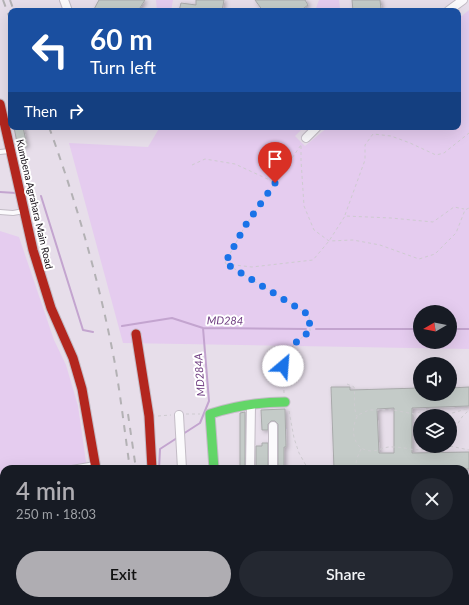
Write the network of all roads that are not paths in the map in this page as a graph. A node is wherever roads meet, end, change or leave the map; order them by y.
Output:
1 (463, 0) edge
2 (452, 8) edge
3 (0, 104) edge
4 (314, 130) edge
5 (303, 142) road end
6 (12, 151) junction
7 (0, 152) edge
8 (24, 211) junction
9 (0, 212) edge
10 (136, 334) dead end
11 (285, 402) road end
12 (251, 405) junction
13 (179, 415) dead end
14 (273, 426) dead end
15 (95, 465) edge
16 (152, 465) edge
17 (182, 465) edge
18 (214, 465) edge
19 (250, 465) edge
20 (273, 465) edge

1 - 2 street
3 - 6 street, Kumbena Agrahara Main Road
4 - 5 street
6 - 7 lane
6 - 8 street, Kumbena Agrahara Main Road
8 - 9 lane
8 - 15 street, Kumbena Agrahara Main Road
10 - 16 street
11 - 12 street
12 - 18 street
12 - 19 street
13 - 17 street
14 - 20 street

